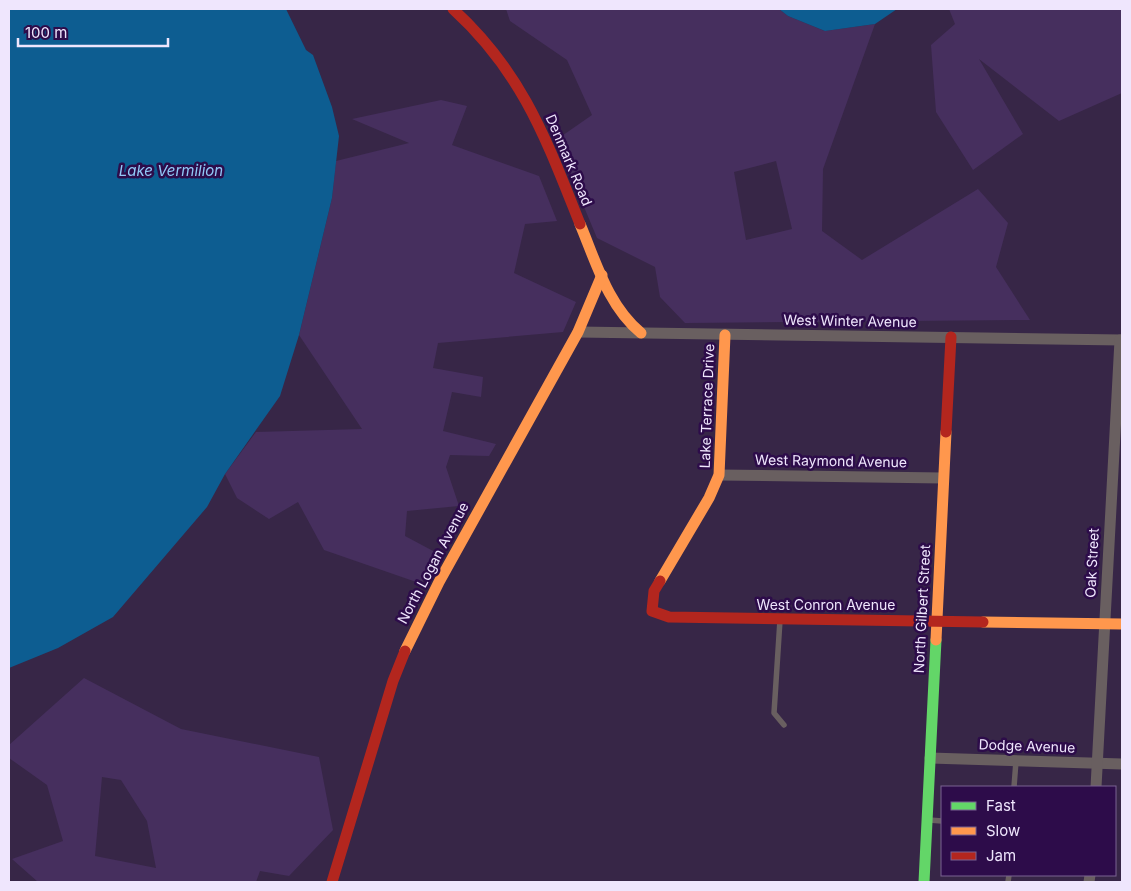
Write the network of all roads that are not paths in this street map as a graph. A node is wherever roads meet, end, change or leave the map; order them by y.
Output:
1 (453, 9) edge
2 (602, 275) junction
3 (578, 332) junction
4 (641, 333) junction
5 (724, 335) junction
6 (951, 337) junction
7 (1121, 340) edge
8 (1119, 417) edge
9 (719, 475) junction
10 (943, 478) junction
11 (652, 611) joint
12 (780, 620) junction
13 (936, 620) junction
14 (1104, 624) junction
15 (1122, 624) edge
16 (784, 725) dead end
17 (930, 758) junction
18 (1016, 761) junction
19 (1097, 764) junction
20 (1122, 764) edge
21 (1014, 786) edge
22 (1096, 786) edge
23 (926, 820) junction
24 (941, 821) edge
25 (332, 882) edge
26 (924, 882) edge

1 - 2 street, Denmark Road
2 - 3 street, North Logan Avenue
2 - 4 street, Denmark Road
3 - 4 street, West Winter Avenue
3 - 25 street, North Logan Avenue
4 - 5 street, West Winter Avenue
5 - 6 street, West Winter Avenue
5 - 9 street, Lake Terrace Drive
6 - 7 street, West Winter Avenue
6 - 10 street, North Gilbert Street
7 - 8 street, Oak Street
8 - 14 street, Oak Street
9 - 10 street, West Raymond Avenue
9 - 11 street, Lake Terrace Drive
10 - 13 street, North Gilbert Street
11 - 12 street, West Conron Avenue
12 - 13 street, West Conron Avenue
12 - 16 lane
13 - 14 street, West Conron Avenue
13 - 17 street, North Gilbert Street
14 - 15 street, West Conron Avenue
14 - 19 street, Oak Street
17 - 18 street, Dodge Avenue
17 - 23 street, North Gilbert Street
18 - 19 street, Dodge Avenue
18 - 21 lane
19 - 20 street, Dodge Avenue
19 - 22 street, Oak Street
23 - 24 lane
23 - 26 street, North Gilbert Street

